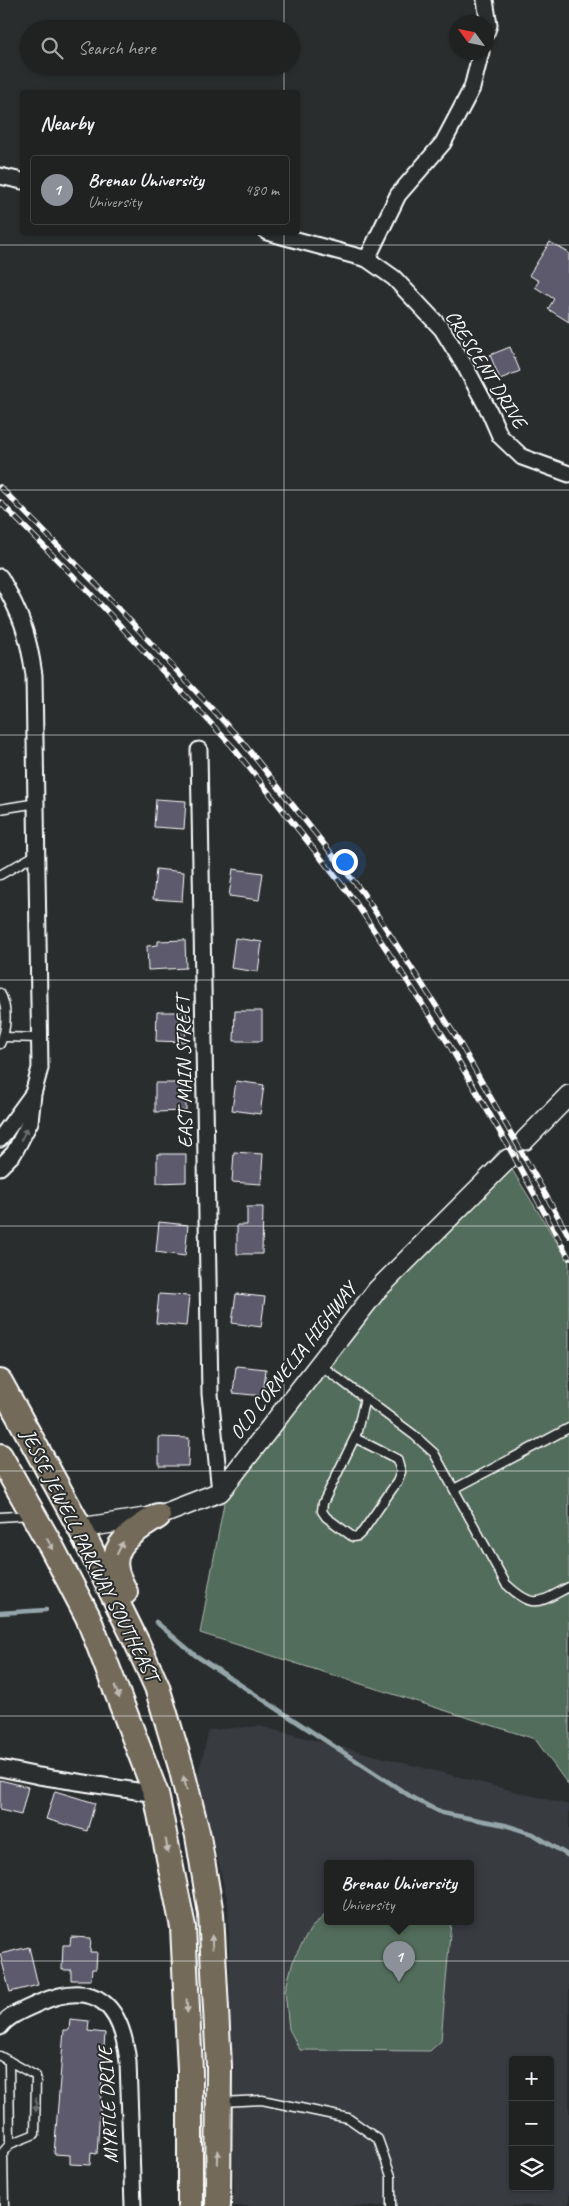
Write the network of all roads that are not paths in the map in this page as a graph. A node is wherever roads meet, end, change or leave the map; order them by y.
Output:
1 (485, 0) edge
2 (487, 15) edge
3 (479, 60) edge
4 (0, 176) edge
5 (20, 181) edge
6 (278, 235) edge
7 (367, 259) junction
8 (569, 474) edge
9 (0, 577) edge
10 (199, 750) dead end
11 (37, 803) junction
12 (0, 809) edge
13 (37, 854) junction
14 (0, 875) edge
15 (0, 993) edge
16 (40, 1038) junction
17 (2, 1040) edge
18 (33, 1094) junction
19 (569, 1095) edge
20 (0, 1139) edge
21 (525, 1140) tunnel mouth
22 (508, 1158) tunnel mouth
23 (0, 1167) edge
24 (319, 1364) junction
25 (0, 1382) edge
26 (365, 1398) junction
27 (569, 1428) edge
28 (354, 1438) junction
29 (0, 1456) edge
30 (454, 1489) junction
31 (220, 1492) junction
32 (33, 1515) junction
33 (158, 1516) junction
34 (0, 1517) edge
35 (80, 1528) junction
36 (569, 1587) edge
37 (137, 1643) junction
38 (0, 1768) edge
39 (156, 1794) junction
40 (0, 2027) edge
41 (0, 2056) edge
42 (8, 2061) junction
43 (219, 2102) junction
44 (10, 2144) junction
45 (4, 2206) edge
46 (133, 2206) edge
47 (190, 2206) edge
48 (218, 2206) edge
49 (391, 2206) edge

1 - 2 street
3 - 7 street
4 - 5 street
6 - 7 street, CRESCENT DRIVE
7 - 8 street, CRESCENT DRIVE
9 - 11 street
10 - 31 street, EAST MAIN STREET
11 - 12 lane
11 - 13 street
13 - 14 lane
13 - 16 street
15 - 17 lane
16 - 17 lane
16 - 18 street
18 - 20 street
23 -> 18 street
19 - 21 street
22 - 24 street, OLD CORNELIA HIGHWAY
24 - 26 lane
24 - 31 street, OLD CORNELIA HIGHWAY
25 - 35 main road, JESSE JEWELL PARKWAY SOUTHEAST
26 - 28 lane
26 - 30 lane
27 - 30 lane
28 - 28 lane
29 - 32 main road, JESSE JEWELL PARKWAY SOUTHEAST
30 - 36 lane
31 - 33 street
32 - 34 lane
32 -> 39 main road, JESSE JEWELL PARKWAY SOUTHEAST
33 - 35 street
37 -> 33 main road
35 - 37 main road, JESSE JEWELL PARKWAY SOUTHEAST
43 -> 37 main road, JESSE JEWELL PARKWAY SOUTHEAST
38 - 39 street
39 -> 47 main road, JESSE JEWELL PARKWAY SOUTHEAST
40 - 46 street, MYRTLE DRIVE
41 - 42 lane
42 - 44 lane
42 -> 44 lane
48 -> 43 main road, JESSE JEWELL PARKWAY SOUTHEAST
43 - 49 lane
44 - 45 lane

